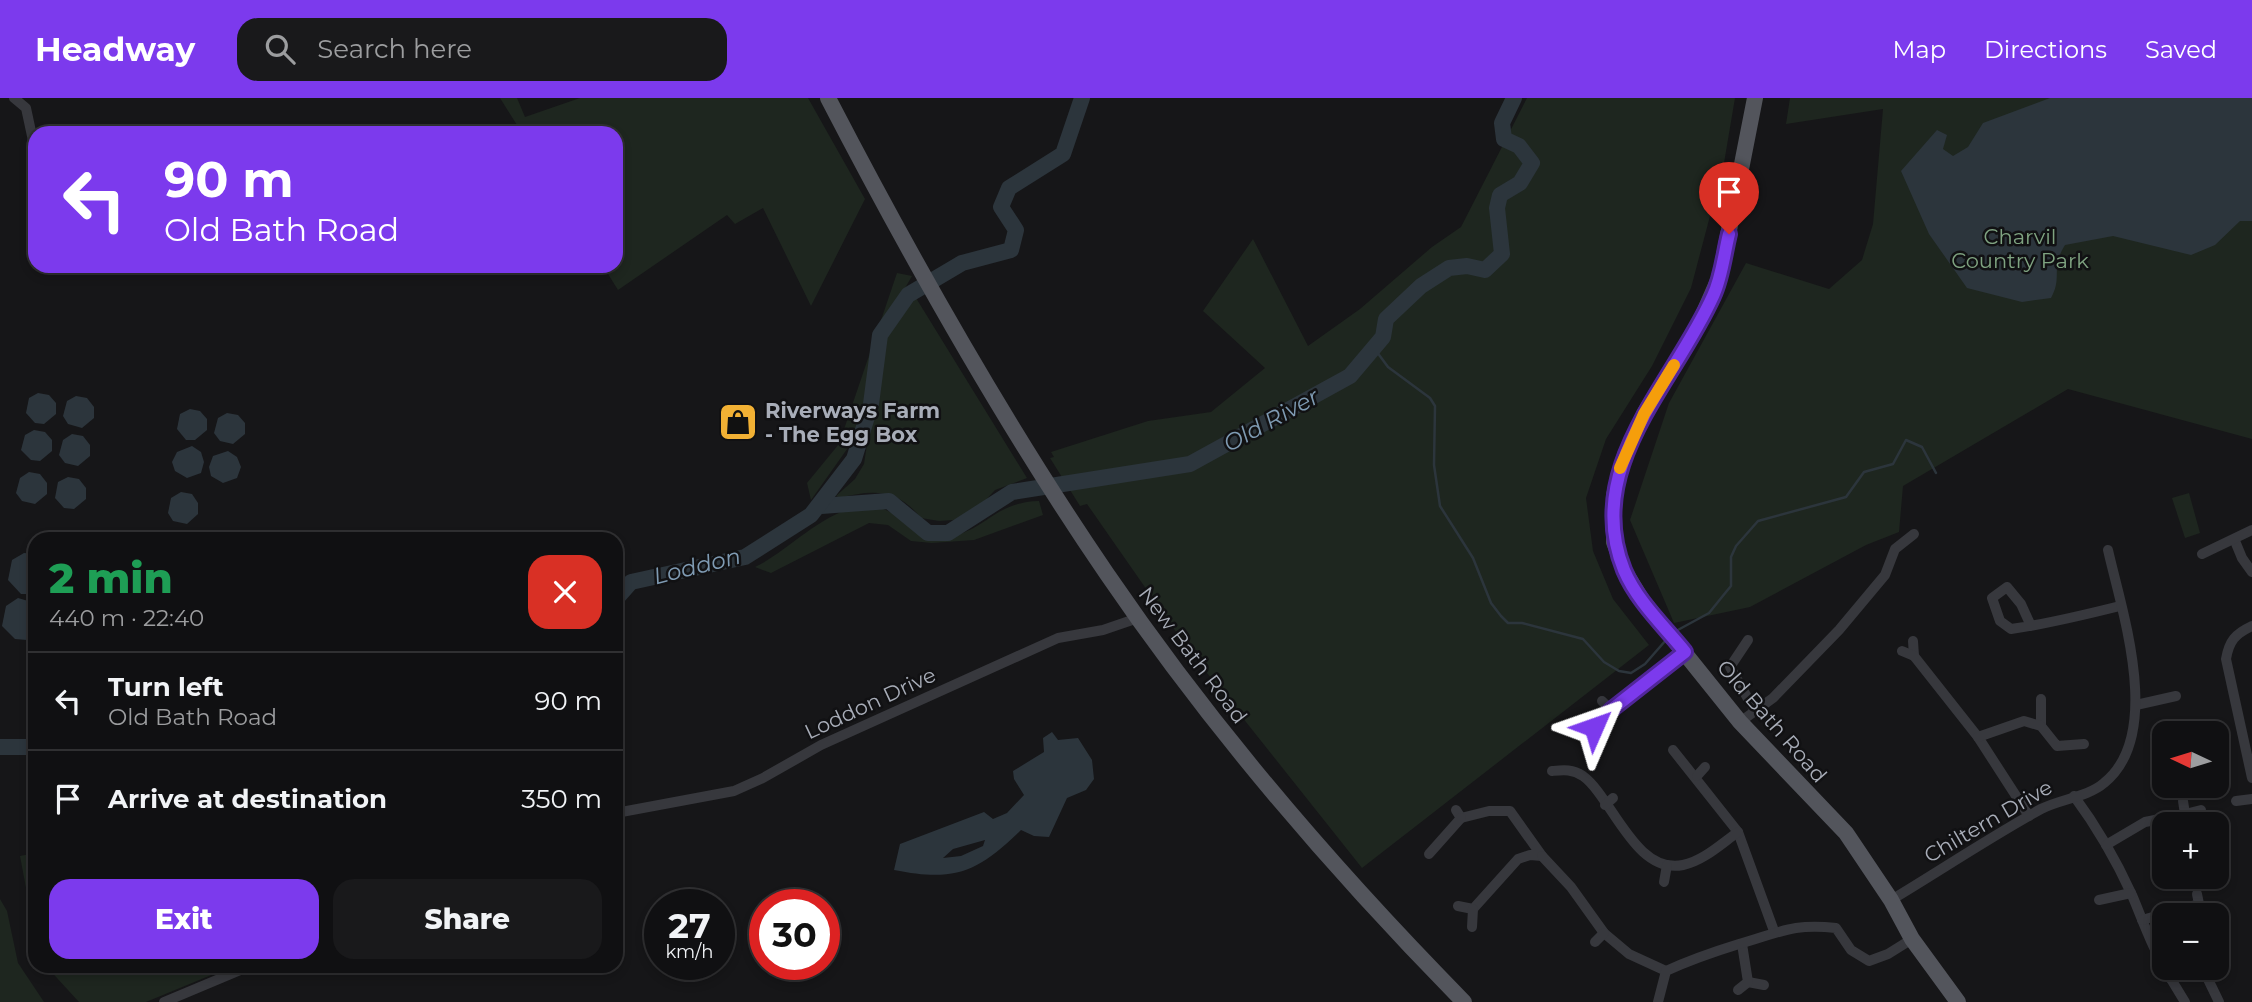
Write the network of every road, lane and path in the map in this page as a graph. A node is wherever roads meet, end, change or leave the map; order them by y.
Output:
1 (14, 98) edge
2 (828, 98) edge
3 (1755, 98) edge
4 (30, 126) edge
5 (2252, 530) edge
6 (1914, 534) dead end
7 (2235, 541) junction
8 (2108, 550) dead end
9 (2202, 554) dead end
10 (2252, 572) edge
11 (2120, 606) junction
12 (1138, 618) junction
13 (2031, 626) junction
14 (2252, 626) edge
15 (1748, 640) dead end
16 (1913, 641) dead end
17 (1681, 648) junction
18 (1902, 651) dead end
19 (1914, 656) junction
20 (2176, 696) dead end
21 (2041, 699) dead end
22 (1602, 701) dead end
23 (2136, 705) junction
24 (1611, 710) junction
25 (1755, 711) junction
26 (1740, 722) junction
27 (2041, 726) junction
28 (1594, 727) dead end
29 (1978, 737) junction
30 (2084, 744) dead end
31 (1673, 750) dead end
32 (1705, 767) dead end
33 (1552, 771) dead end
34 (1697, 776) junction
35 (2252, 778) edge
36 (2074, 796) junction
37 (2252, 799) edge
38 (2183, 801) dead end
39 (2236, 801) dead end
40 (2201, 810) dead end
41 (623, 812) edge
42 (2185, 812) edge
43 (2193, 812) edge
44 (2029, 816) junction
45 (2152, 821) edge
46 (1738, 832) junction
47 (2106, 845) junction
48 (1429, 854) dead end
49 (1542, 856) junction
50 (1667, 866) junction
51 (1664, 882) dead end
52 (2130, 893) junction
53 (1891, 900) junction
54 (2099, 900) dead end
55 (1458, 906) dead end
56 (1473, 909) junction
57 (2152, 916) edge
58 (2142, 920) junction
59 (1472, 927) dead end
60 (1774, 931) junction
61 (1604, 933) junction
62 (1912, 939) junction
63 (1595, 942) dead end
64 (1742, 944) junction
65 (2152, 949) edge
66 (1666, 971) junction
67 (233, 973) edge
68 (2172, 980) edge
69 (2208, 980) edge
70 (1748, 982) junction
71 (1765, 985) dead end
72 (1738, 990) dead end
73 (164, 1002) edge
74 (1464, 1002) edge
75 (1658, 1002) edge
76 (1958, 1002) edge
77 (2185, 1002) edge
78 (2219, 1002) edge

1 - 4 street
2 - 12 main road, New Bath Road
3 - 17 main road, Old Bath Road
5 - 7 street
6 - 25 street
7 - 9 street
7 - 10 street
8 - 11 street, Chiltern Drive
11 - 13 street
11 - 23 street, Chiltern Drive
12 - 41 street, Loddon Drive
12 - 74 main road, New Bath Road
13 - 13 street
14 - 35 street
15 - 25 street
16 - 19 street
17 - 24 street
17 - 26 main road, Old Bath Road
18 - 19 street
19 - 29 street
20 - 23 street
21 - 27 street
22 - 24 street
23 - 36 street, Chiltern Drive
24 - 28 street
25 - 26 street
26 - 53 main road, Old Bath Road
27 - 29 street
27 - 30 street
29 - 44 street
31 - 34 street
32 - 34 street
33 - 50 street
34 - 46 street
36 - 44 street, Chiltern Drive
36 - 47 street
37 - 39 street
38 - 42 street
40 - 43 street
44 - 53 street, Chiltern Drive
45 - 47 street
46 - 50 street
46 - 60 street
47 - 52 street
48 - 49 street
49 - 56 street
49 - 61 street
50 - 51 street
52 - 54 street
52 - 58 street
53 - 62 main road, Old Bath Road
55 - 56 street
56 - 59 street
57 - 58 street
58 - 65 street
60 - 62 street
60 - 64 street
61 - 63 street
61 - 66 street
62 - 76 main road, Old Bath Road
64 - 66 street
64 - 70 street
66 - 75 street
67 - 73 street
68 - 77 street
69 - 78 street
70 - 71 street
70 - 72 street

